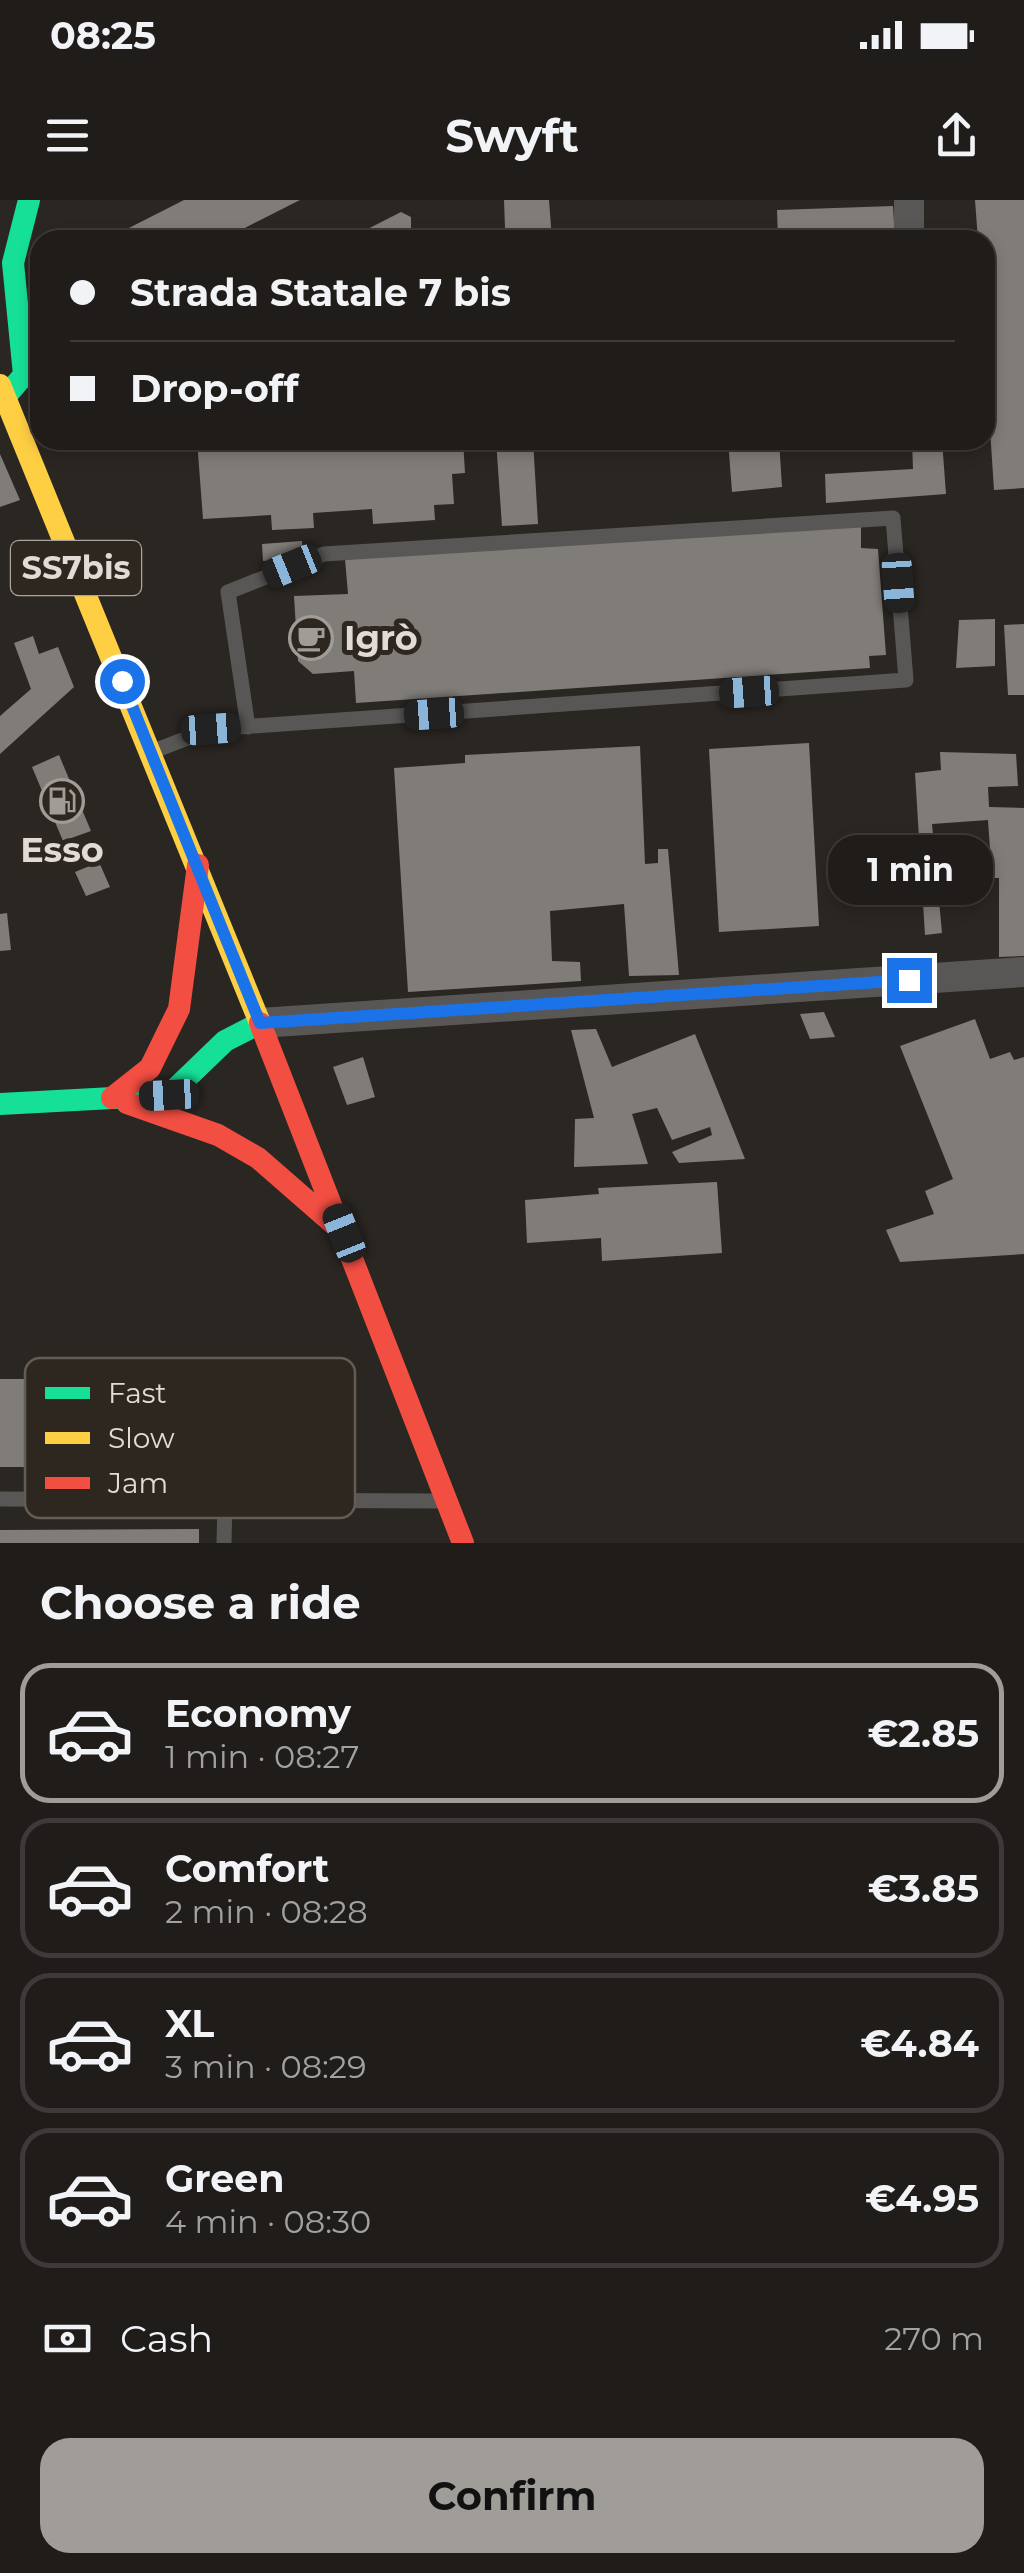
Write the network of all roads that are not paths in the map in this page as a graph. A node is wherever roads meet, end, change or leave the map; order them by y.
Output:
1 (29, 200) edge
2 (909, 200) edge
3 (909, 230) edge
4 (2, 391) edge
5 (30, 392) edge
6 (248, 727) junction
7 (152, 752) junction
8 (198, 865) junction
9 (1024, 972) edge
10 (260, 1023) junction
11 (112, 1098) junction
12 (0, 1104) edge
13 (344, 1233) junction
14 (0, 1499) edge
15 (25, 1499) edge
16 (355, 1501) edge
17 (446, 1501) junction
18 (225, 1518) edge
19 (224, 1543) edge
20 (463, 1543) edge

1 - 4 main road
2 - 3 street
4 - 5 street
4 - 7 main road, SS7bis
6 - 6 lane
6 - 7 lane
7 - 8 main road, SS7bis
8 - 10 main road, SS7bis
8 - 11 main road
9 - 10 street
10 - 11 main road
10 - 13 main road, SS7bis
11 - 12 main road
11 - 13 main road
13 - 17 main road, SS7bis
14 - 15 lane
16 - 17 lane
17 - 20 main road, SS7bis
18 - 19 lane

